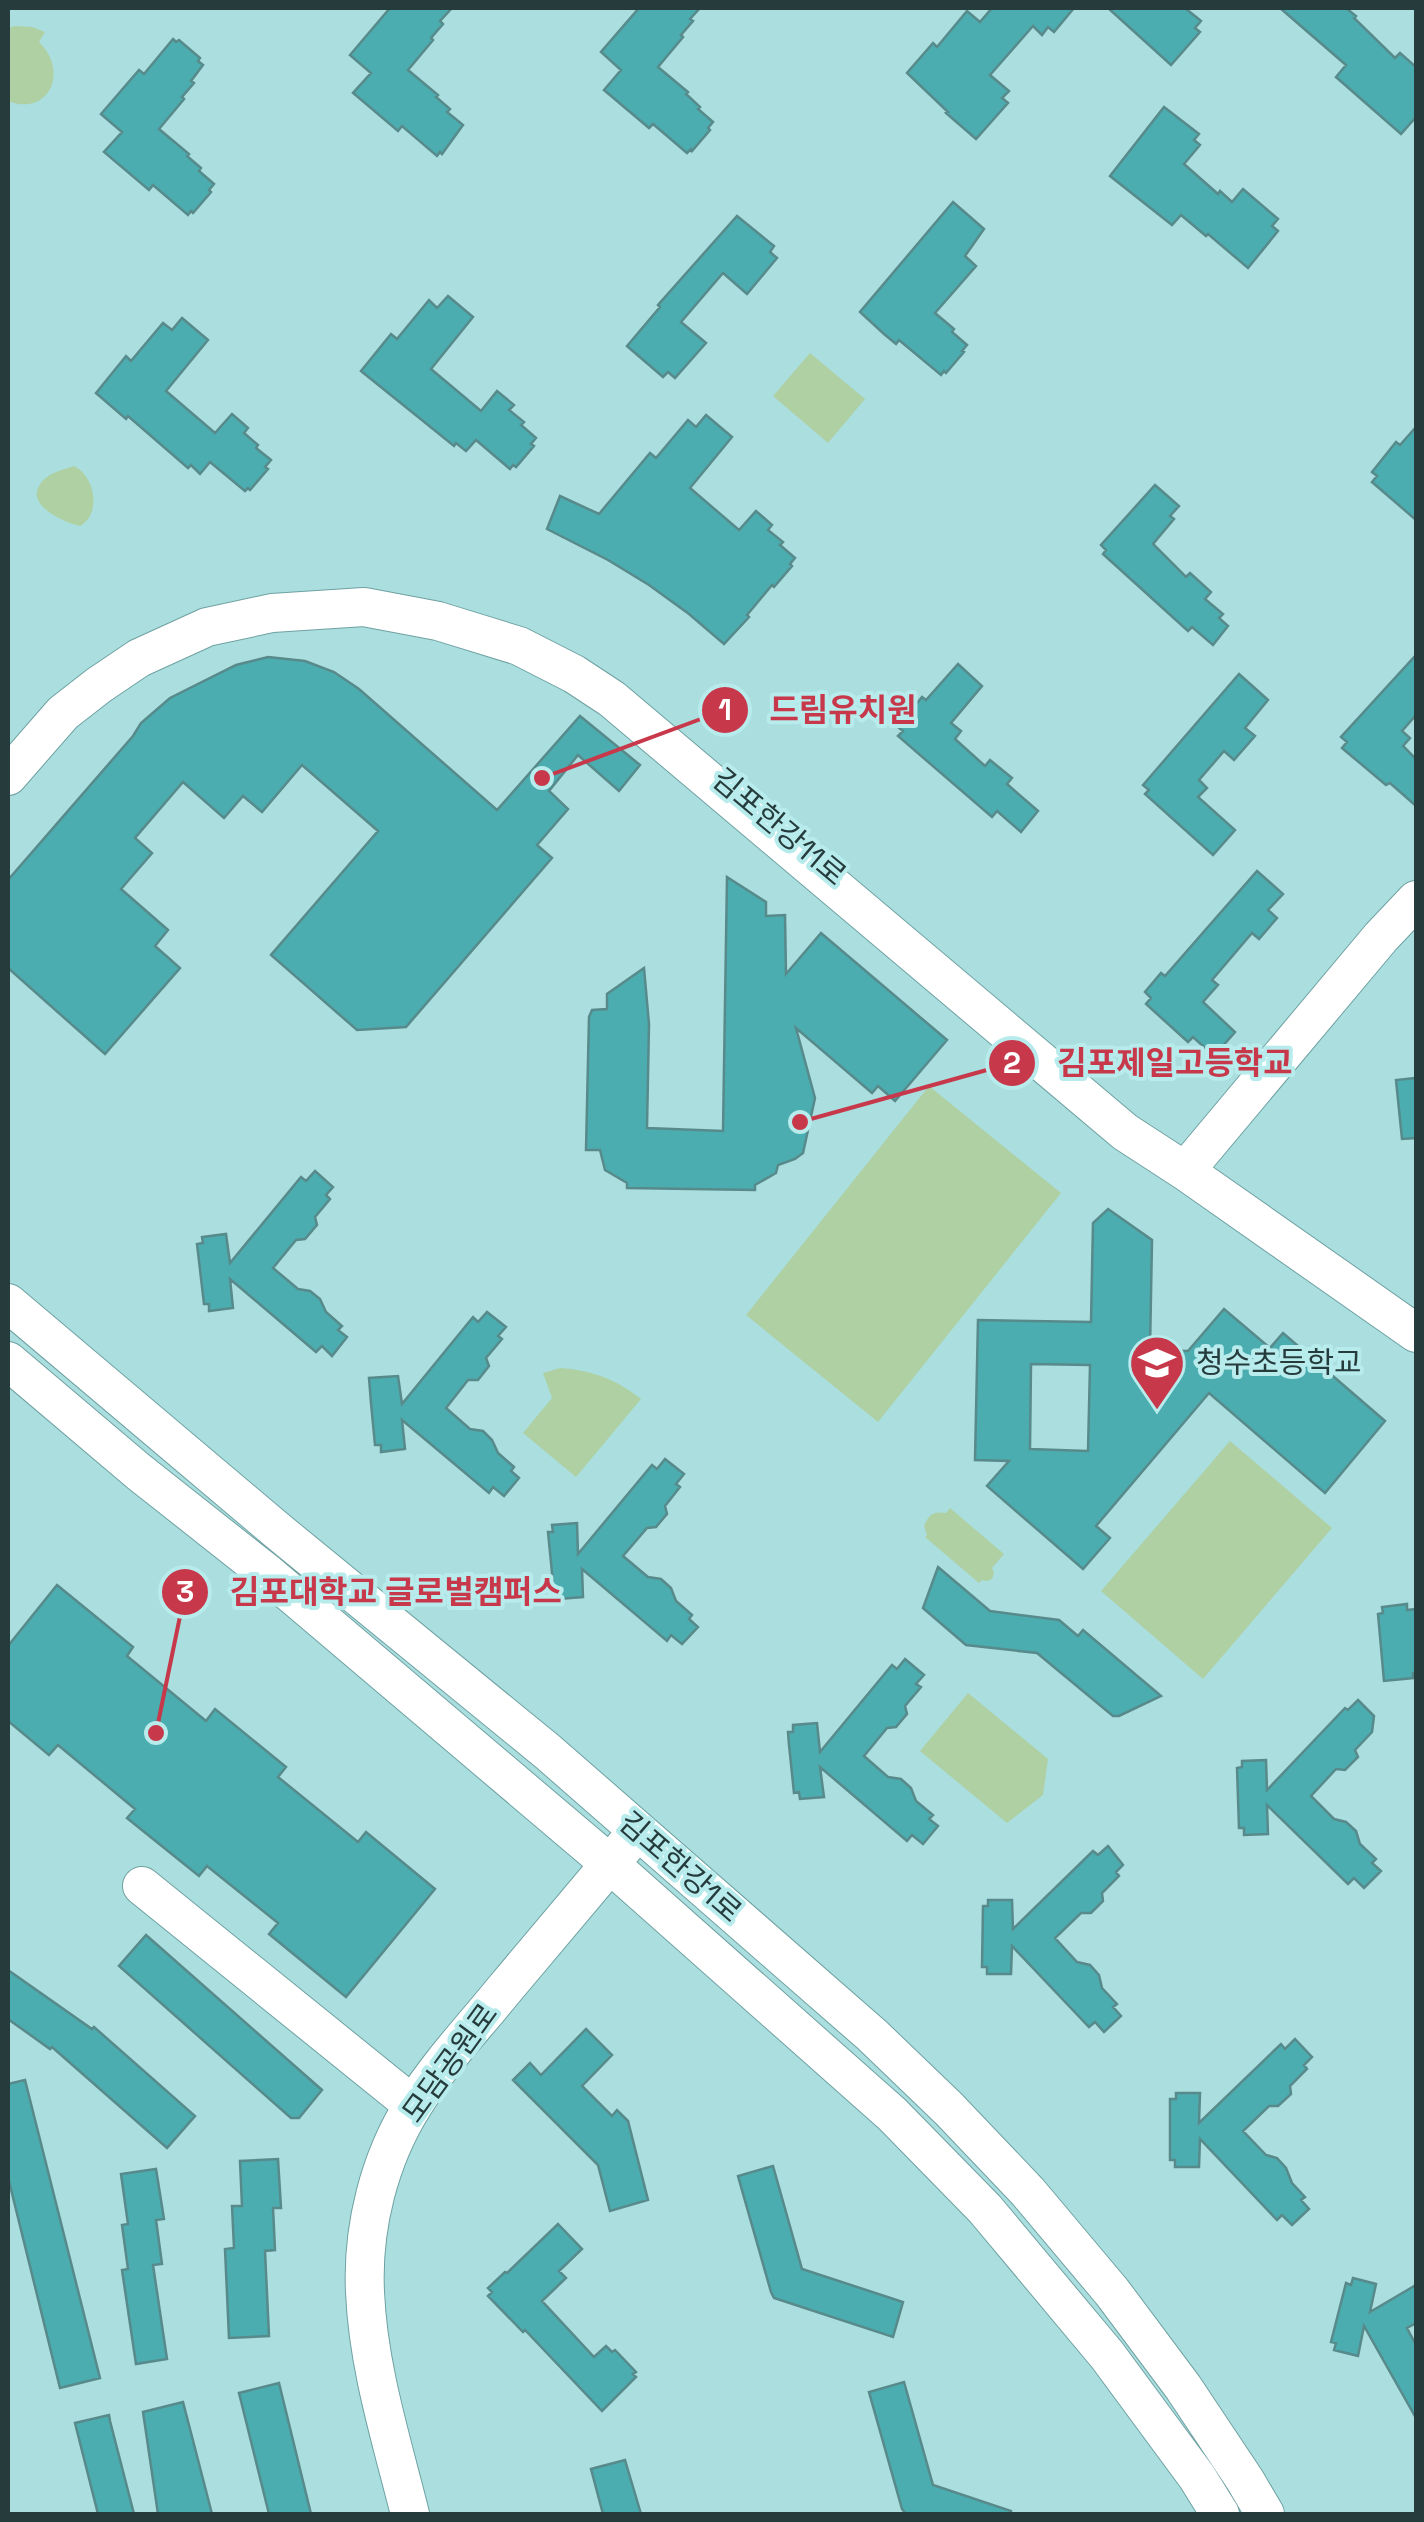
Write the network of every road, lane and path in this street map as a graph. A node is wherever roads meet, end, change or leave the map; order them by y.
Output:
1 (8, 757) edge
2 (8, 776) edge
3 (1416, 900) edge
4 (1184, 1170) junction
5 (8, 1303) edge
6 (1416, 1333) edge
7 (8, 1361) edge
8 (637, 1832) junction
9 (610, 1864) junction
10 (142, 1886) dead end
11 (413, 2105) junction
12 (410, 2514) edge
13 (1220, 2514) edge
14 (1265, 2514) edge

1 - 4 street, 김포한강11로
2 - 4 street, 김포한강11로
3 - 4 street
4 - 6 street, 김포한강11로
5 - 8 street, 김포한강1로
7 - 9 street, 김포한강1로
8 - 9 street, 모담공원로
8 - 14 street, 김포한강1로
9 - 11 street, 모담공원로
9 - 13 street, 김포한강1로
10 - 11 street
11 - 12 street, 모담공원로

